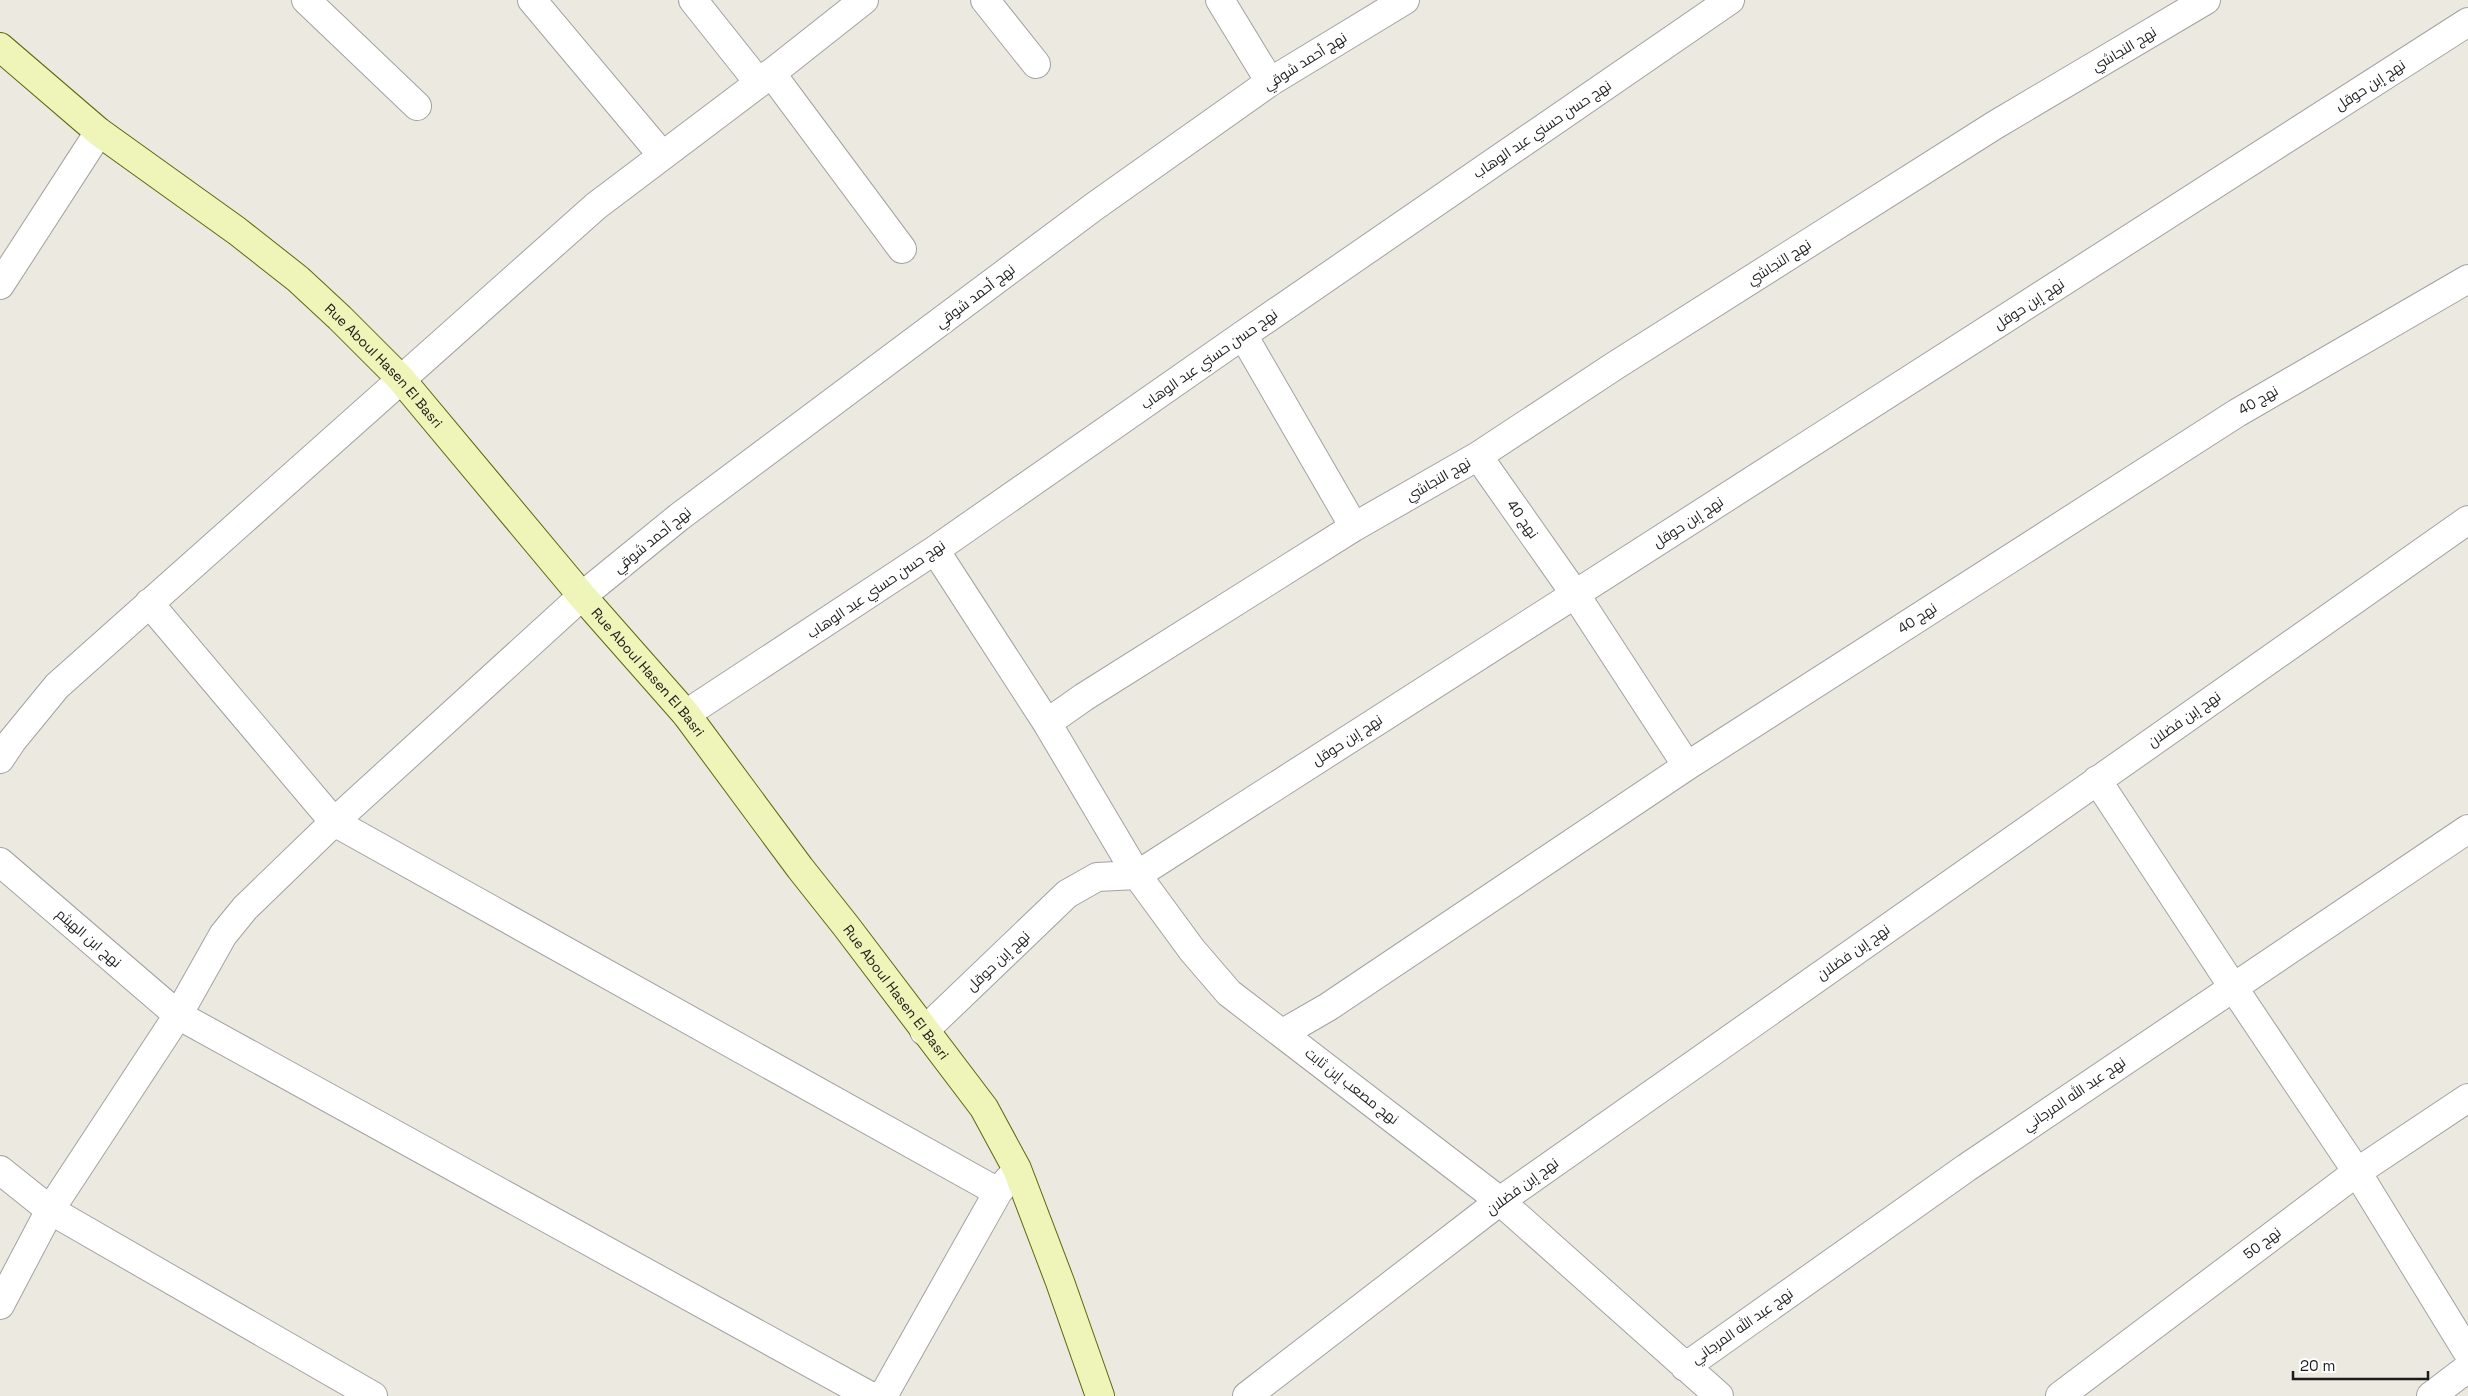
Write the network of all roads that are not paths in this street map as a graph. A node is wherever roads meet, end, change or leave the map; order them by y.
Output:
1 (306, 0) edge
2 (532, 0) edge
3 (693, 0) edge
4 (864, 0) edge
5 (985, 0) edge
6 (1220, 0) edge
7 (1405, 0) edge
8 (2206, 0) edge
9 (1726, 1) edge
10 (2468, 22) edge
11 (0, 47) edge
12 (1036, 64) dead end
13 (765, 78) junction
14 (1270, 82) junction
15 (417, 106) dead end
16 (99, 132) junction
17 (662, 155) junction
18 (902, 249) dead end
19 (2468, 279) edge
20 (0, 285) edge
21 (1242, 335) junction
22 (400, 378) junction
23 (1478, 456) junction
24 (2468, 520) edge
25 (1354, 527) junction
26 (935, 550) junction
27 (1575, 594) junction
28 (582, 596) junction
29 (149, 603) junction
30 (686, 714) junction
31 (1047, 723) junction
32 (0, 759) edge
33 (1687, 766) junction
34 (2098, 780) junction
35 (334, 822) junction
36 (2466, 835) edge
37 (0, 862) edge
38 (1137, 875) junction
39 (2233, 987) junction
40 (178, 1015) junction
41 (924, 1031) junction
42 (1282, 1033) junction
43 (2468, 1098) edge
44 (1017, 1169) junction
45 (0, 1170) edge
46 (2358, 1172) junction
47 (998, 1192) junction
48 (1500, 1201) junction
49 (50, 1210) junction
50 (0, 1305) edge
51 (2468, 1353) edge
52 (1685, 1367) junction
53 (2468, 1368) edge
54 (373, 1396) edge
55 (870, 1396) edge
56 (883, 1396) edge
57 (1100, 1396) edge
58 (1247, 1396) edge
59 (1719, 1396) edge
60 (2060, 1396) edge
61 (2431, 1396) edge

1 - 15 street
2 - 17 street
3 - 13 street
4 - 13 street
5 - 12 street
6 - 14 street
7 - 14 street, نهج أحمد شوقي
8 - 23 street, نهج النجاشي
9 - 21 street, نهج حسن حسني عبد الوهاب
10 - 27 street, نهج إبن حوقل
11 - 16 street, Rue Aboul Hasen El Basri
13 - 17 street
13 - 18 street
14 - 28 street, نهج أحمد شوقي
16 - 20 street
16 - 22 street, Rue Aboul Hasen El Basri
17 - 22 street
19 - 33 street, نهج 40
21 - 25 street
21 - 26 street, نهج حسن حسني عبد الوهاب
22 - 28 street, Rue Aboul Hasen El Basri
22 - 29 street
23 - 25 street, نهج النجاشي
23 - 27 street, نهج 40
24 - 34 street, نهج إبن فضلان
25 - 31 street, نهج النجاشي
26 - 30 street, نهج حسن حسني عبد الوهاب
26 - 31 street, نهج مصعب إبن ثابت
27 - 33 street, نهج 40
27 - 38 street, نهج إبن حوقل
28 - 30 street, Rue Aboul Hasen El Basri
28 - 35 street, نهج أحمد شوقي
29 - 32 street
29 - 35 street
30 - 41 street, Rue Aboul Hasen El Basri
31 - 38 street, نهج مصعب إبن ثابت
33 - 42 street
34 - 39 street
34 - 48 street, نهج إبن فضلان
35 - 40 street, نهج أحمد شوقي
35 - 47 street
36 - 39 street, نهج عبد الله المرجاني
37 - 40 street, نهج ابن الهيثم
38 - 41 street, نهج إبن حوقل
38 - 42 street, نهج مصعب إبن ثابت
39 - 46 street
39 - 52 street, نهج عبد الله المرجاني
40 - 49 street, نهج أحمد شوقي
40 - 55 street, نهج ابن الهيثم
41 - 44 street, Rue Aboul Hasen El Basri
42 - 48 street, نهج مصعب إبن ثابت
43 - 46 street, نهج 50
44 - 47 street
44 - 57 street, Rue Aboul Hasen El Basri
45 - 49 street
46 - 51 street
46 - 60 street, نهج 50
47 - 56 street
48 - 52 street, نهج مصعب إبن ثابت
48 - 58 street, نهج إبن فضلان
49 - 50 street, نهج أحمد شوقي
49 - 54 street
52 - 59 street, نهج مصعب إبن ثابت
53 - 61 street

